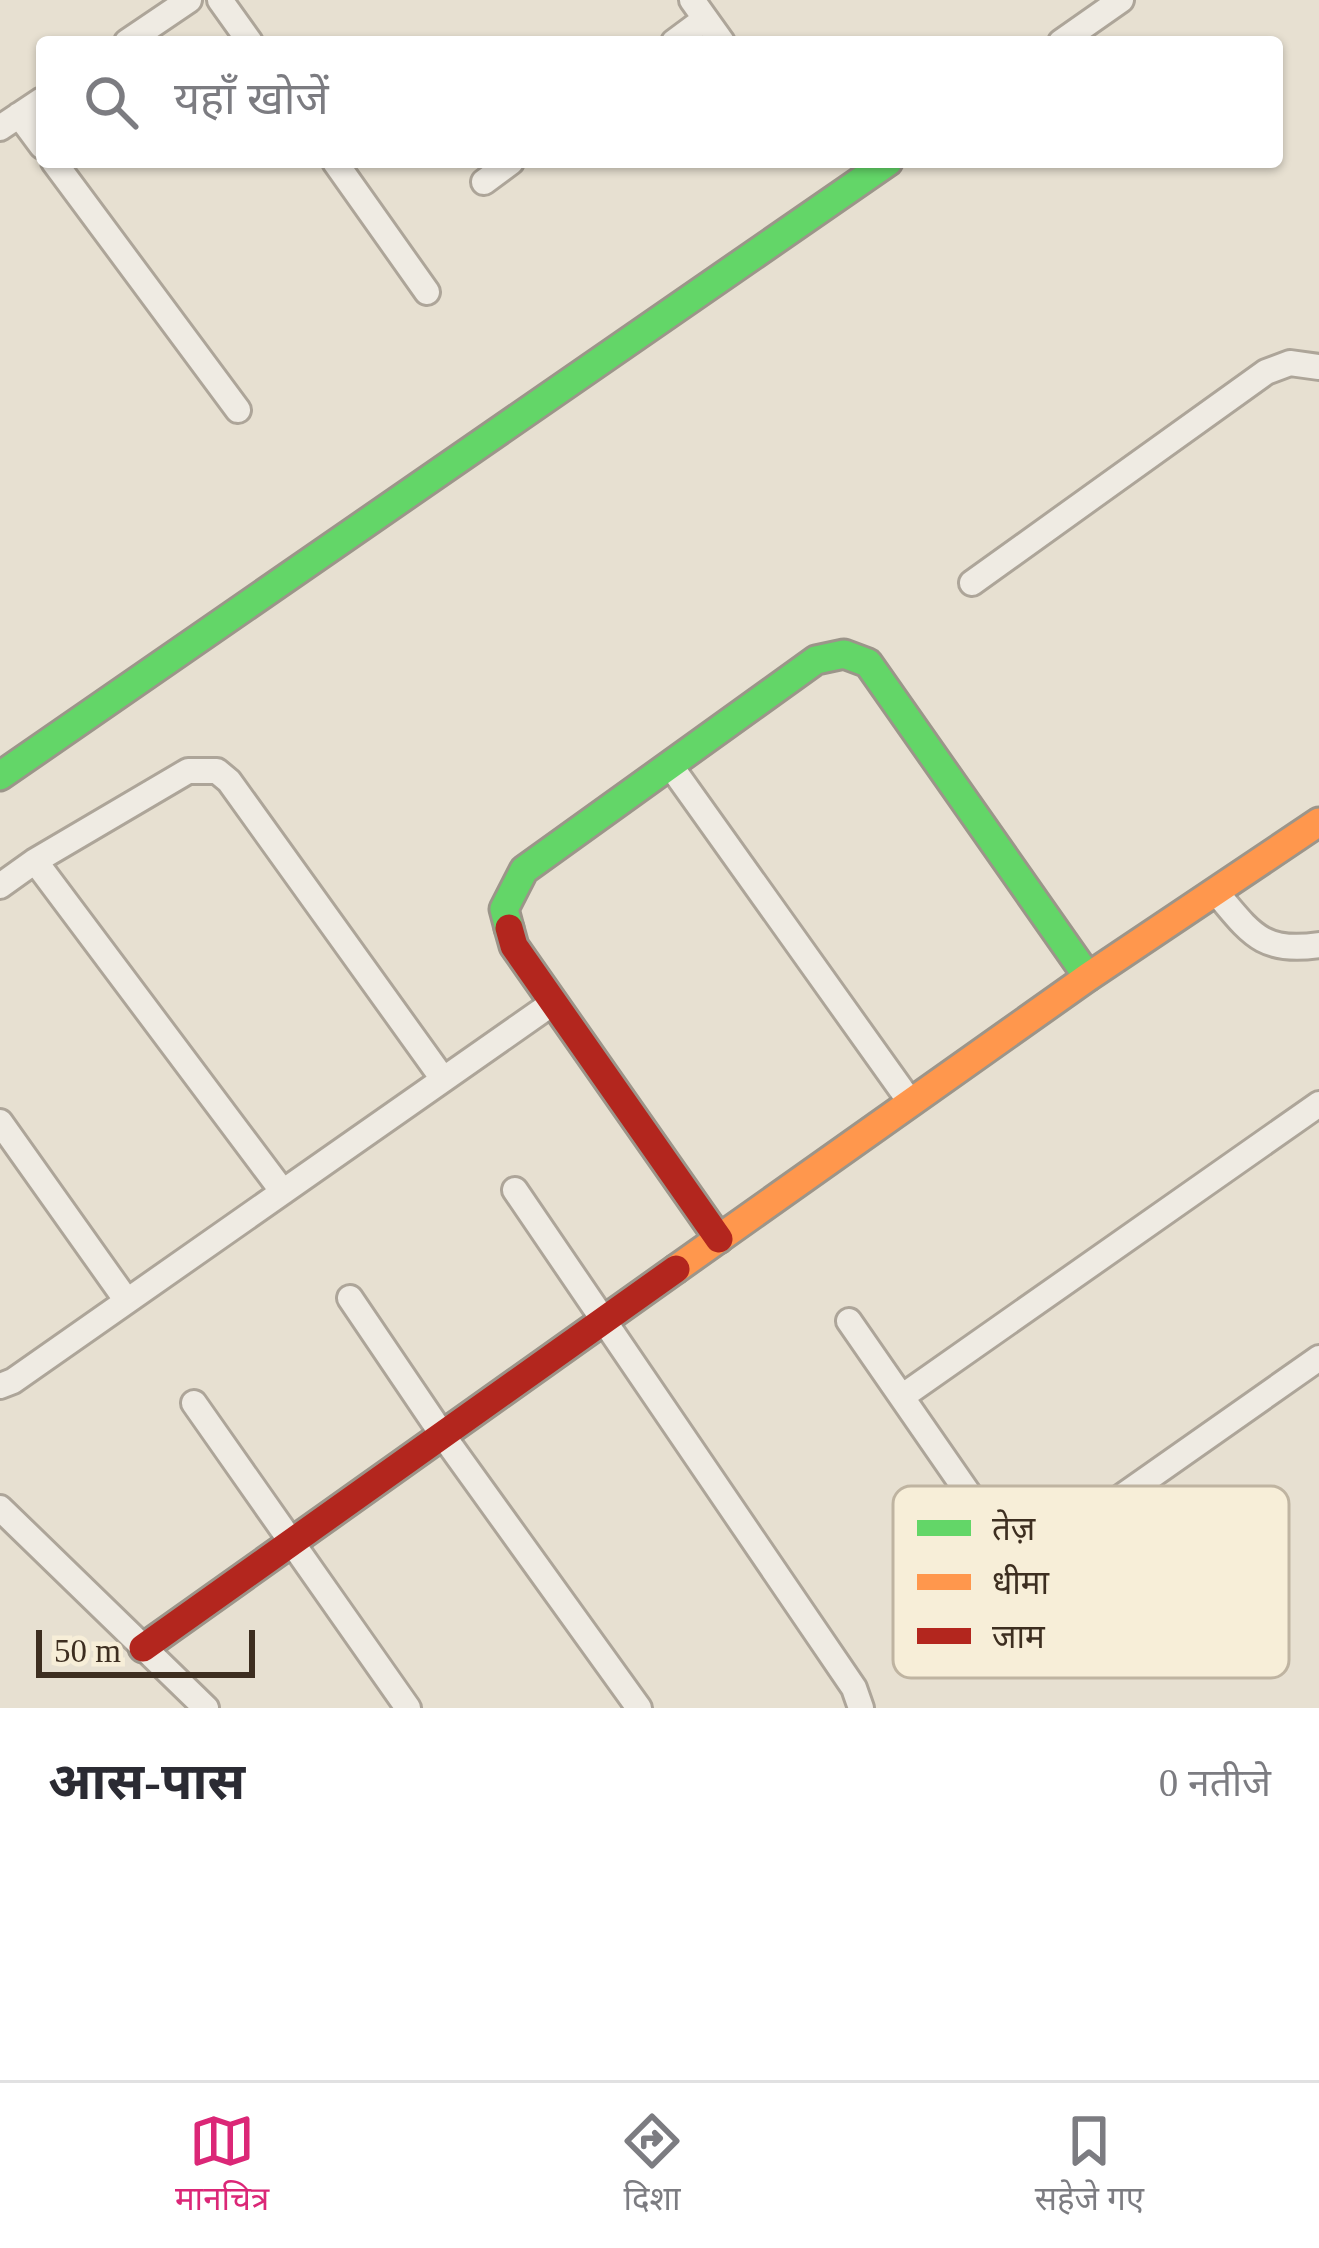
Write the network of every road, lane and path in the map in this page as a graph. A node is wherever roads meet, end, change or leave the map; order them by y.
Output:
1 (189, 0) edge
2 (220, 0) edge
3 (1121, 0) edge
4 (698, 9) edge
5 (136, 36) edge
6 (246, 36) edge
7 (678, 36) edge
8 (718, 36) edge
9 (1070, 36) edge
10 (36, 104) edge
11 (9, 122) edge
12 (36, 142) edge
13 (58, 168) edge
14 (339, 168) edge
15 (503, 168) edge
16 (879, 168) edge
17 (484, 182) dead end
18 (427, 292) dead end
19 (1319, 367) edge
20 (238, 410) dead end
21 (972, 583) dead end
22 (670, 765) junction
23 (0, 776) edge
24 (1319, 822) edge
25 (35, 861) junction
26 (0, 886) edge
27 (1215, 891) junction
28 (1319, 946) edge
29 (1088, 977) junction
30 (554, 1002) junction
31 (443, 1079) junction
32 (911, 1103) junction
33 (1319, 1104) edge
34 (0, 1122) edge
35 (515, 1190) dead end
36 (283, 1192) junction
37 (719, 1239) junction
38 (350, 1298) dead end
39 (127, 1301) junction
40 (849, 1321) dead end
41 (602, 1322) junction
42 (1319, 1358) edge
43 (0, 1386) edge
44 (904, 1396) junction
45 (194, 1403) dead end
46 (444, 1438) junction
47 (965, 1486) edge
48 (1137, 1486) edge
49 (0, 1508) edge
50 (295, 1544) junction
51 (143, 1648) junction
52 (206, 1708) edge
53 (408, 1708) edge
54 (639, 1708) edge
55 (861, 1708) edge

1 - 5 street
2 - 6 street
3 - 9 street
4 - 7 street
4 - 8 street
10 - 11 street
11 - 12 street
13 - 20 street
14 - 18 street
15 - 17 street
16 - 23 street
19 - 21 street
22 - 29 street
22 - 30 street
22 - 32 street
24 - 27 street
25 - 26 street
25 - 31 street
25 - 36 street
27 - 28 street
27 - 29 street
29 - 32 street
30 - 31 street
30 - 37 street
31 - 36 street
32 - 37 street
33 - 44 street
34 - 39 street
35 - 41 street
36 - 39 street
37 - 41 street
38 - 46 street
39 - 43 street
40 - 44 street
41 - 46 street
41 - 55 street
42 - 48 street
44 - 47 street
45 - 50 street
46 - 50 street
46 - 54 street
49 - 51 street
50 - 51 street
50 - 53 street
51 - 52 street

